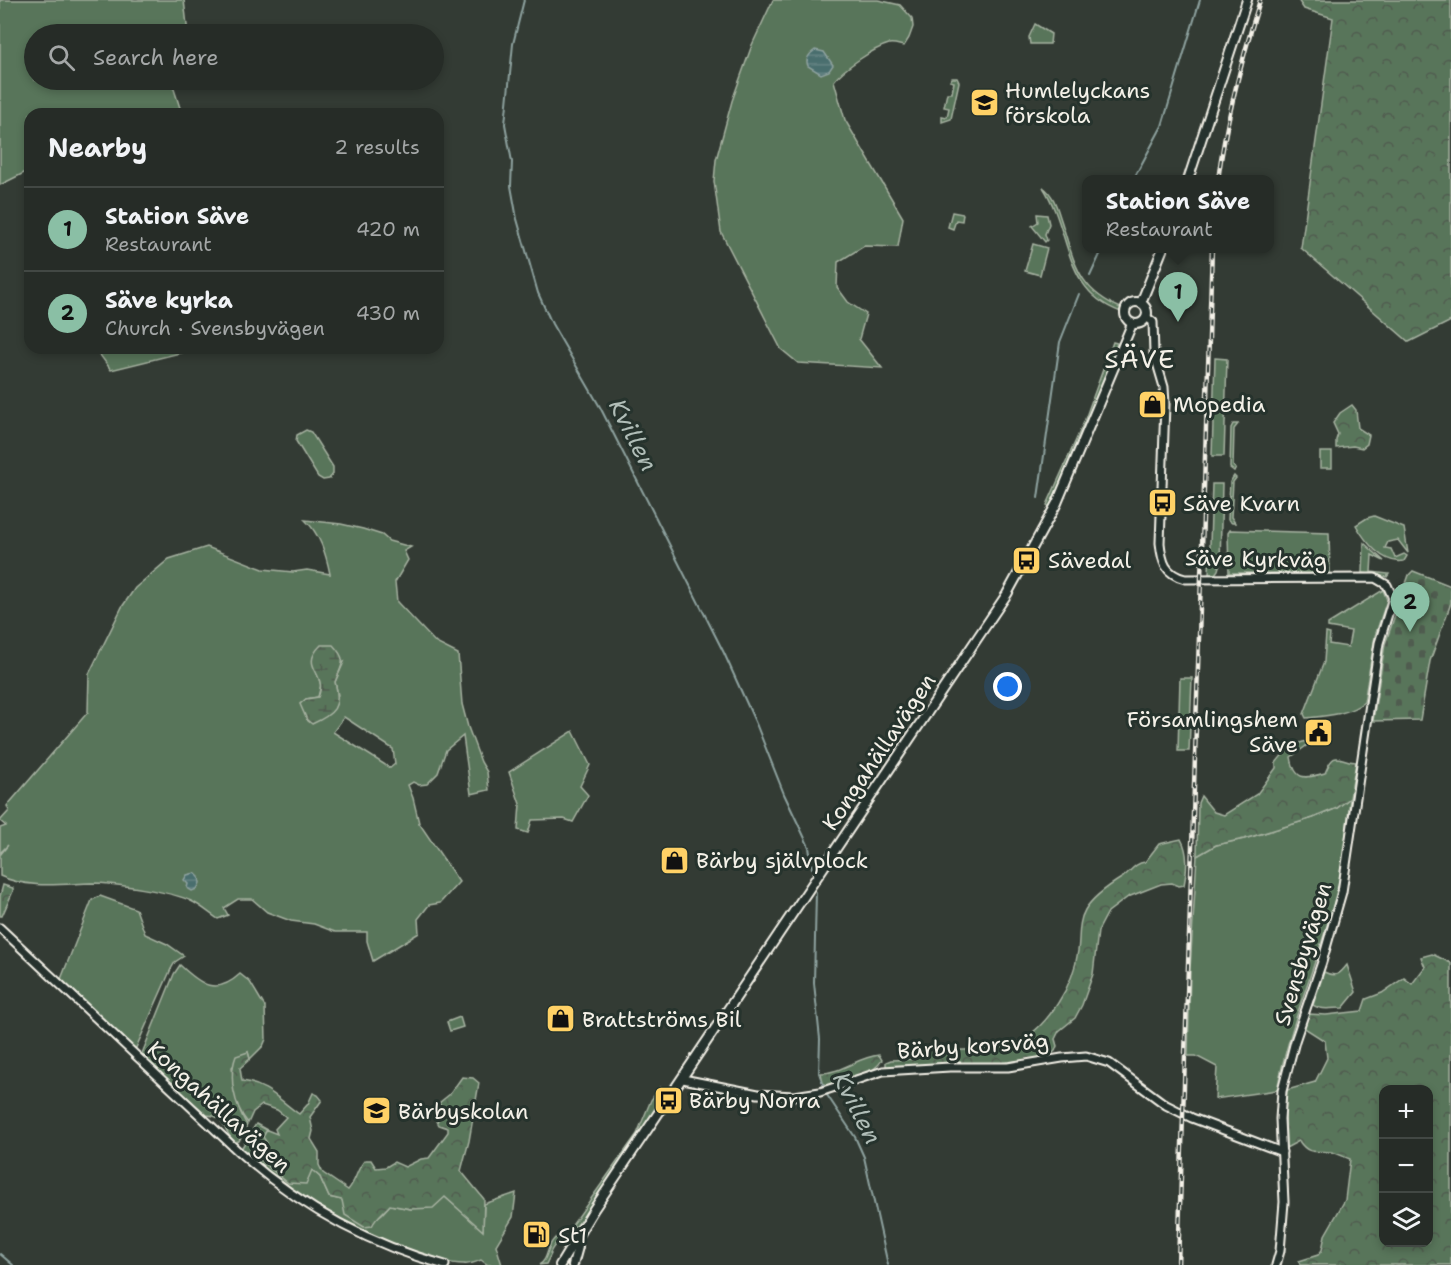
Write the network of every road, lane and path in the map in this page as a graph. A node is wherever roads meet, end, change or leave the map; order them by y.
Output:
1 (1247, 0) edge
2 (1190, 175) edge
3 (1161, 253) edge
4 (1140, 303) junction
5 (1146, 318) junction
6 (1132, 324) junction
7 (1387, 585) joint
8 (0, 928) edge
9 (682, 1079) junction
10 (1282, 1152) junction
11 (577, 1240) junction
12 (445, 1265) edge
13 (560, 1265) edge
14 (573, 1265) edge
15 (1276, 1265) edge

1 - 2 main road
3 - 4 main road, Kongahällavägen
4 - 5 main road
4 - 6 main road, Kongahällavägen
5 - 6 main road
5 - 7 street, Säve Kyrkväg
6 - 9 main road, Kongahällavägen
7 - 10 street, Svensbyvägen
8 - 12 street, Kongahällavägen
9 - 10 street, Bärby korsväg
9 - 11 main road, Kongahällavägen
10 - 15 street, Svensbyvägen
11 - 13 main road, Kongahällavägen
11 - 14 main road, Kongahällavägen

